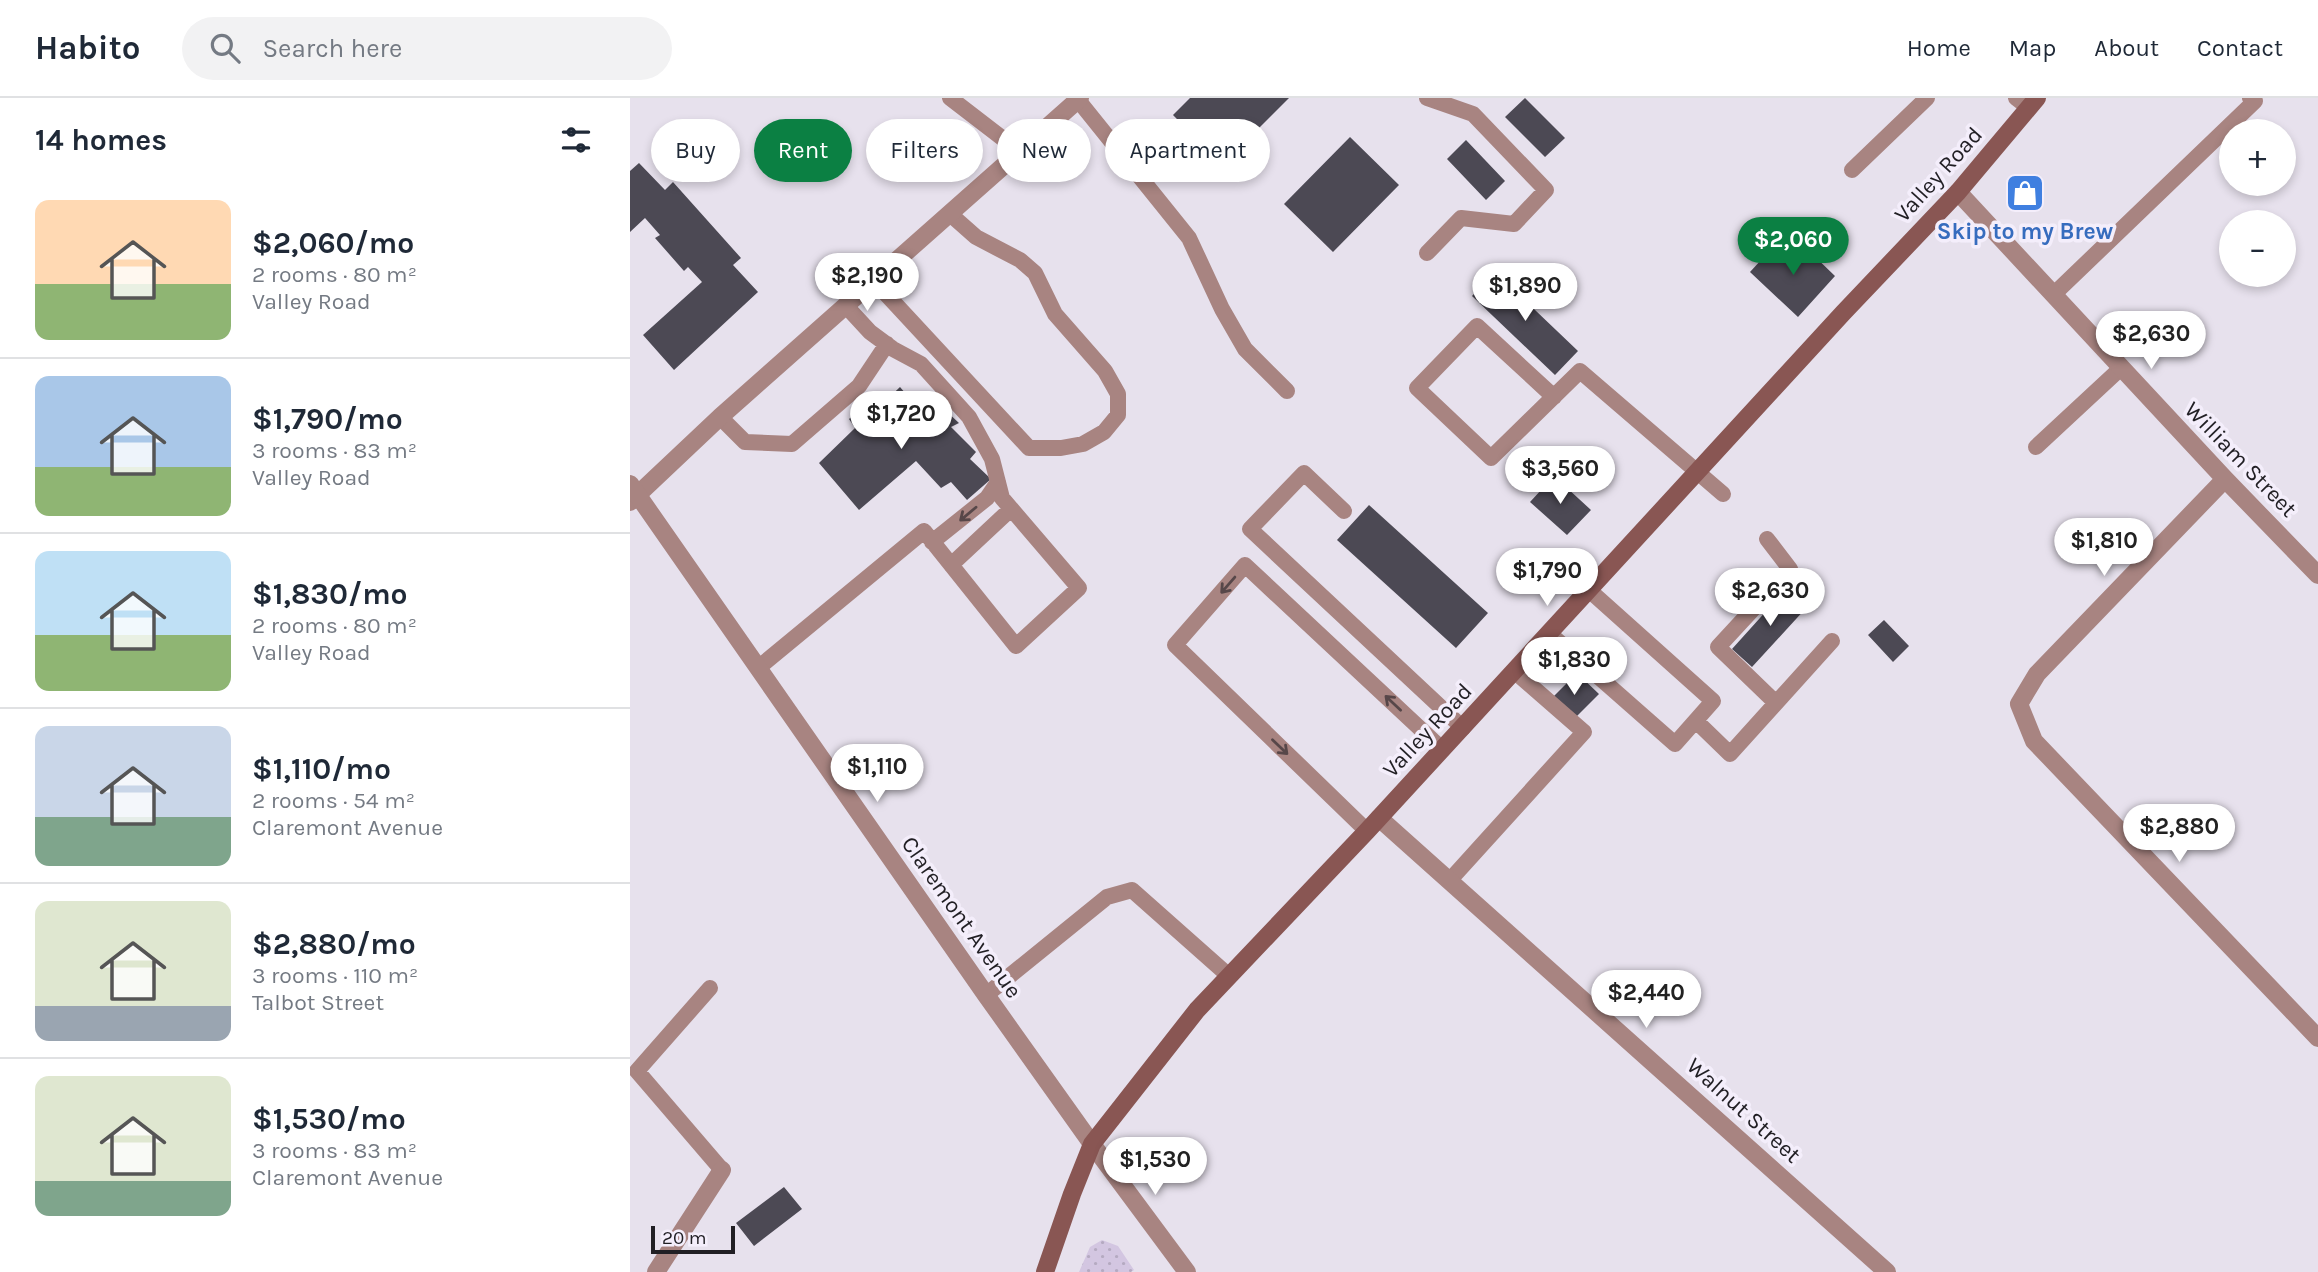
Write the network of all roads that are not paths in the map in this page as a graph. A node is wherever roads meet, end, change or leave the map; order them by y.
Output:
1 (950, 98) edge
2 (1427, 98) edge
3 (1927, 98) edge
4 (2250, 98) edge
5 (1079, 99) edge
6 (2027, 101) edge
7 (1055, 119) edge
8 (997, 133) edge
9 (997, 170) edge
10 (1852, 170) dead end
11 (1958, 192) junction
12 (950, 214) junction
13 (1427, 253) dead end
14 (874, 281) junction
15 (2053, 295) junction
16 (846, 306) junction
17 (887, 344) junction
18 (2121, 368) junction
19 (1287, 391) dead end
20 (1554, 397) junction
21 (720, 417) junction
22 (2036, 447) dead end
23 (1698, 471) junction
24 (2225, 479) junction
25 (998, 482) junction
26 (632, 494) edge
27 (1723, 494) dead end
28 (1011, 509) junction
29 (1344, 511) dead end
30 (1767, 539) dead end
31 (932, 542) junction
32 (951, 565) junction
33 (2318, 575) edge
34 (1589, 590) junction
35 (1550, 634) junction
36 (1832, 641) dead end
37 (758, 668) junction
38 (1514, 671) junction
39 (1776, 703) junction
40 (1696, 721) junction
41 (1463, 728) junction
42 (1443, 749) junction
43 (1373, 824) junction
44 (1450, 880) junction
45 (1229, 976) junction
46 (710, 988) dead end
47 (986, 995) junction
48 (2318, 1038) edge
49 (1092, 1144) junction
50 (722, 1170) joint
51 (656, 1272) edge
52 (1045, 1272) edge
53 (1187, 1272) edge
54 (1887, 1272) edge

1 - 8 lane
2 - 13 lane
3 - 10 lane
4 - 15 lane
5 - 7 street
5 - 19 lane
6 - 11 main road, Valley Road
9 - 12 street
11 - 15 street, William Street
11 - 23 main road, Valley Road
12 - 14 street
12 - 14 lane
14 - 16 street
15 - 18 street, William Street
16 - 17 lane
16 - 21 street
17 - 21 lane
17 - 25 lane
18 - 22 lane
18 - 24 street, William Street
20 - 20 lane
20 - 23 lane
21 - 26 street
23 - 27 lane
23 - 34 main road, Valley Road
24 - 33 street, William Street
24 - 48 street
25 - 28 lane
25 -> 31 lane
26 - 37 street, Claremont Avenue
28 - 32 lane
28 - 32 lane
29 - 41 lane
30 - 39 lane
31 - 32 lane
31 - 37 lane
34 - 35 main road, Valley Road
34 - 40 lane
35 - 38 main road, Valley Road
35 - 40 lane
36 - 39 lane
37 - 47 street, Claremont Avenue
38 - 41 main road, Valley Road
38 - 44 lane
39 - 40 lane
41 - 42 main road, Valley Road
42 - 43 main road, Valley Road
42 -> 43 lane
43 - 44 street, Walnut Street
43 - 45 main road, Valley Road
44 - 54 street, Walnut Street
45 - 47 lane
45 - 49 main road, Valley Road
46 - 50 lane
47 - 49 street, Claremont Avenue
49 - 52 main road, Valley Road
49 - 53 street, Claremont Avenue
50 - 51 street

